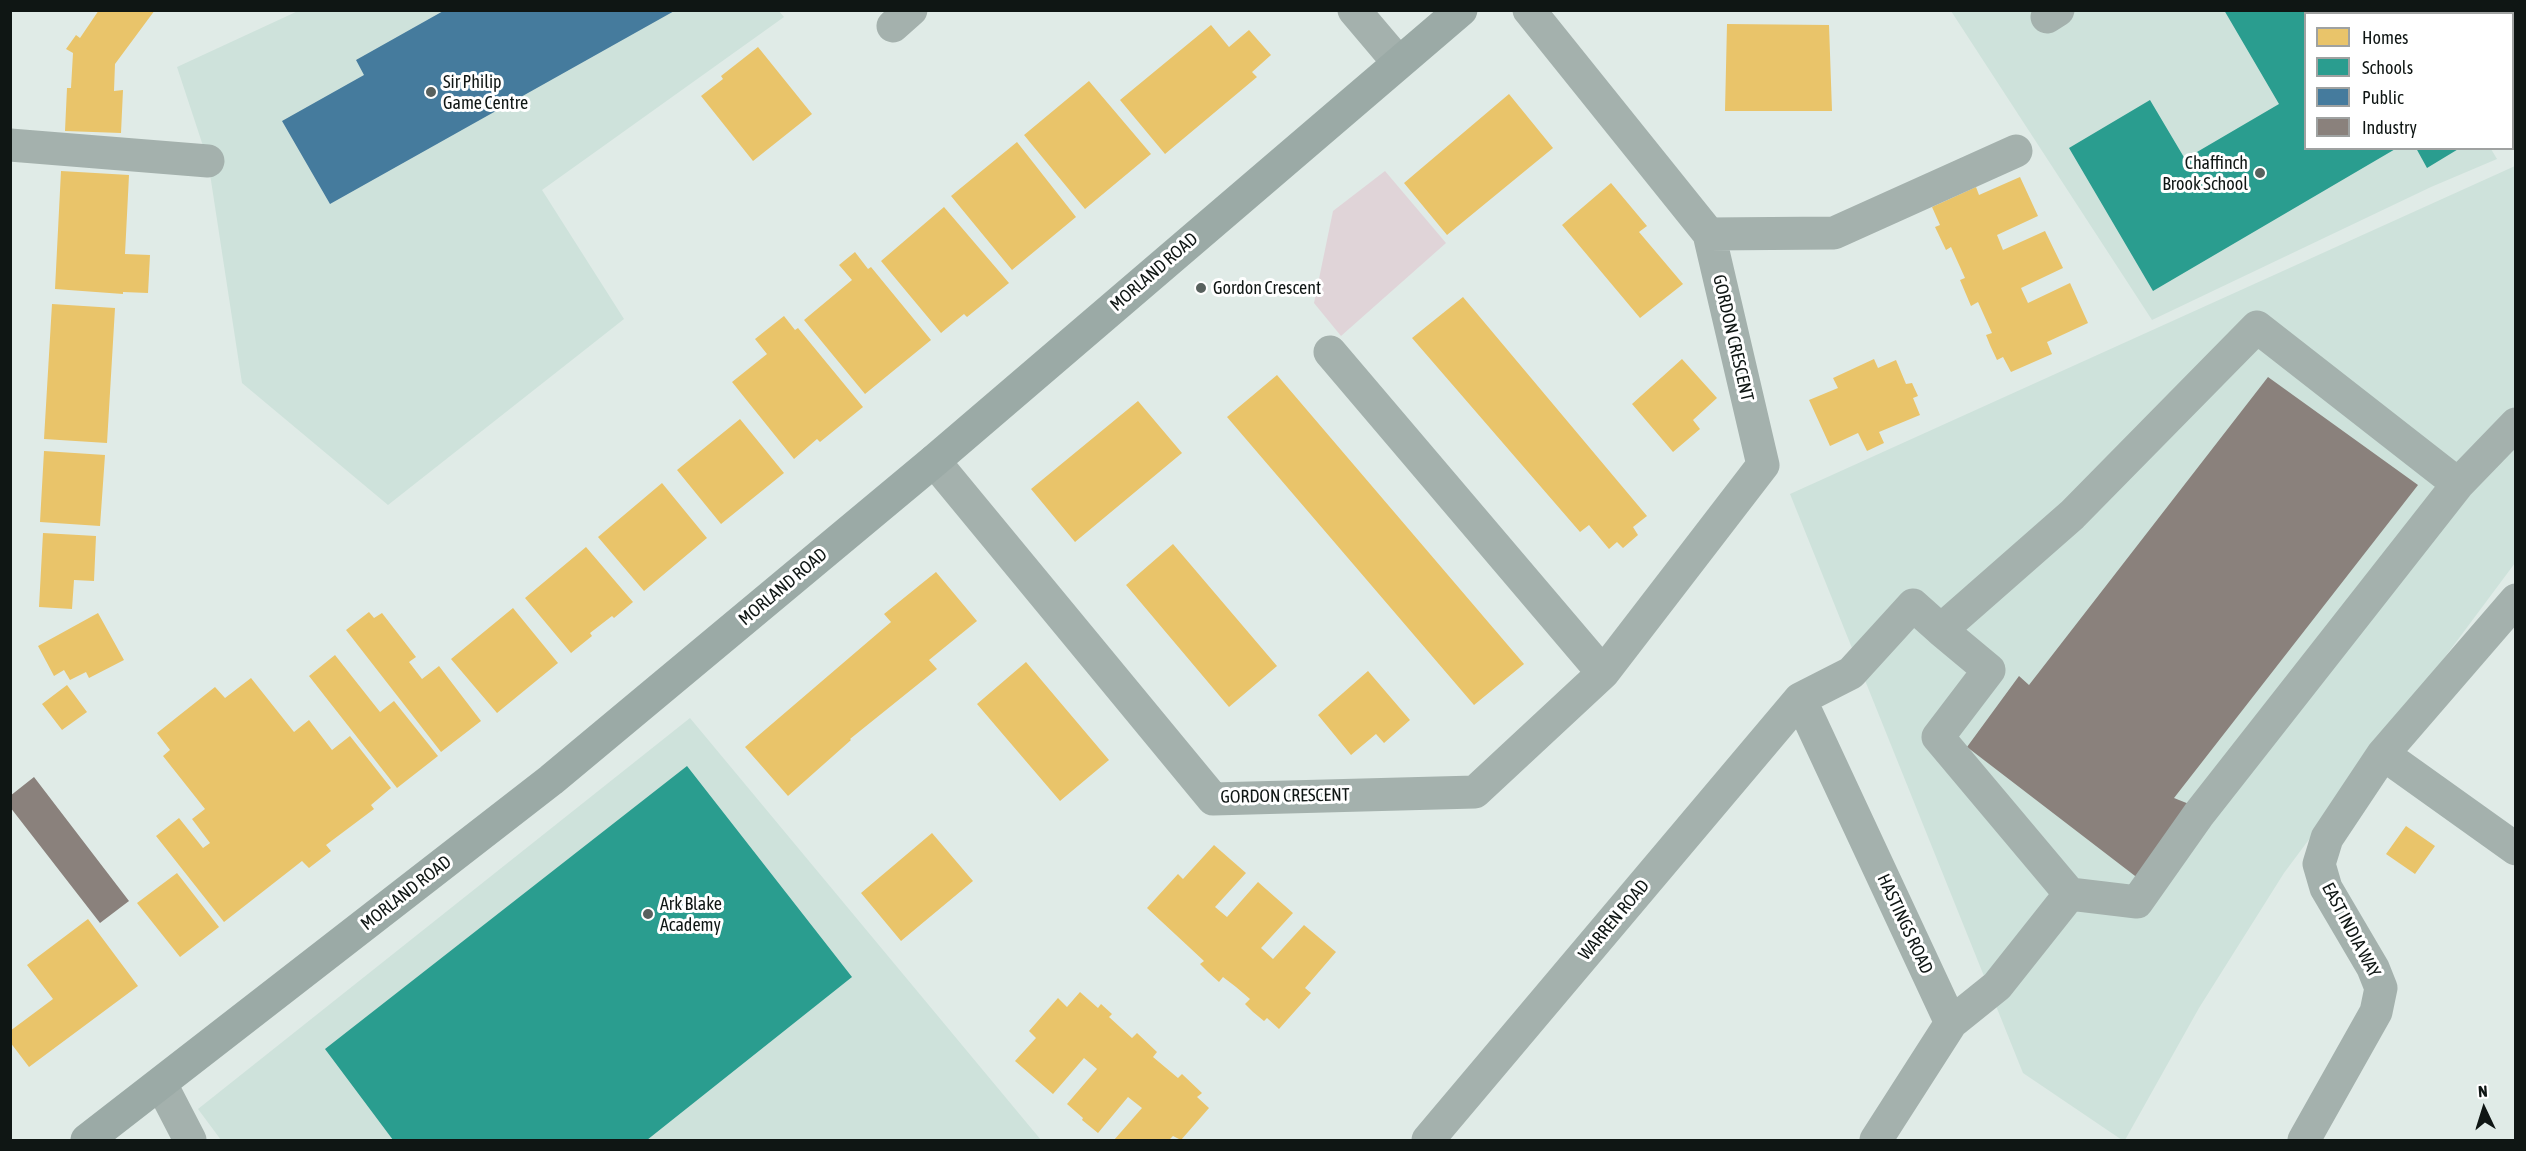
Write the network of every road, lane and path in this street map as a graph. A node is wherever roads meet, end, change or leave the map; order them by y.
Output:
1 (1354, 10) edge
2 (1461, 10) edge
3 (1529, 10) edge
4 (1398, 63) junction
5 (10, 145) edge
6 (2016, 151) dead end
7 (208, 161) dead end
8 (1709, 234) junction
9 (1330, 352) dead end
10 (2516, 424) edge
11 (934, 461) junction
12 (2457, 484) junction
13 (2516, 600) edge
14 (1941, 630) junction
15 (1603, 673) junction
16 (1800, 699) junction
17 (2383, 754) junction
18 (2516, 849) edge
19 (2070, 894) junction
20 (1951, 1023) junction
21 (160, 1084) junction
22 (87, 1140) edge
23 (190, 1140) edge
24 (1428, 1140) edge
25 (1876, 1140) edge
26 (2304, 1140) edge

1 - 4 street
2 - 4 main road, MORLAND ROAD
3 - 8 street, GORDON CRESCENT
4 - 11 main road, MORLAND ROAD
5 - 7 street
6 - 8 street
8 - 15 street, GORDON CRESCENT
9 - 15 street
10 - 12 street
11 - 15 street, GORDON CRESCENT
11 - 21 main road, MORLAND ROAD
12 - 14 street
12 - 19 street
13 - 17 street, EAST INDIA WAY
14 - 16 street
14 - 19 street
16 - 20 street, HASTINGS ROAD
16 - 24 street, WARREN ROAD
17 - 18 street
17 - 26 street, EAST INDIA WAY
19 - 20 street
20 - 25 street
21 - 22 main road, MORLAND ROAD
21 - 23 street

